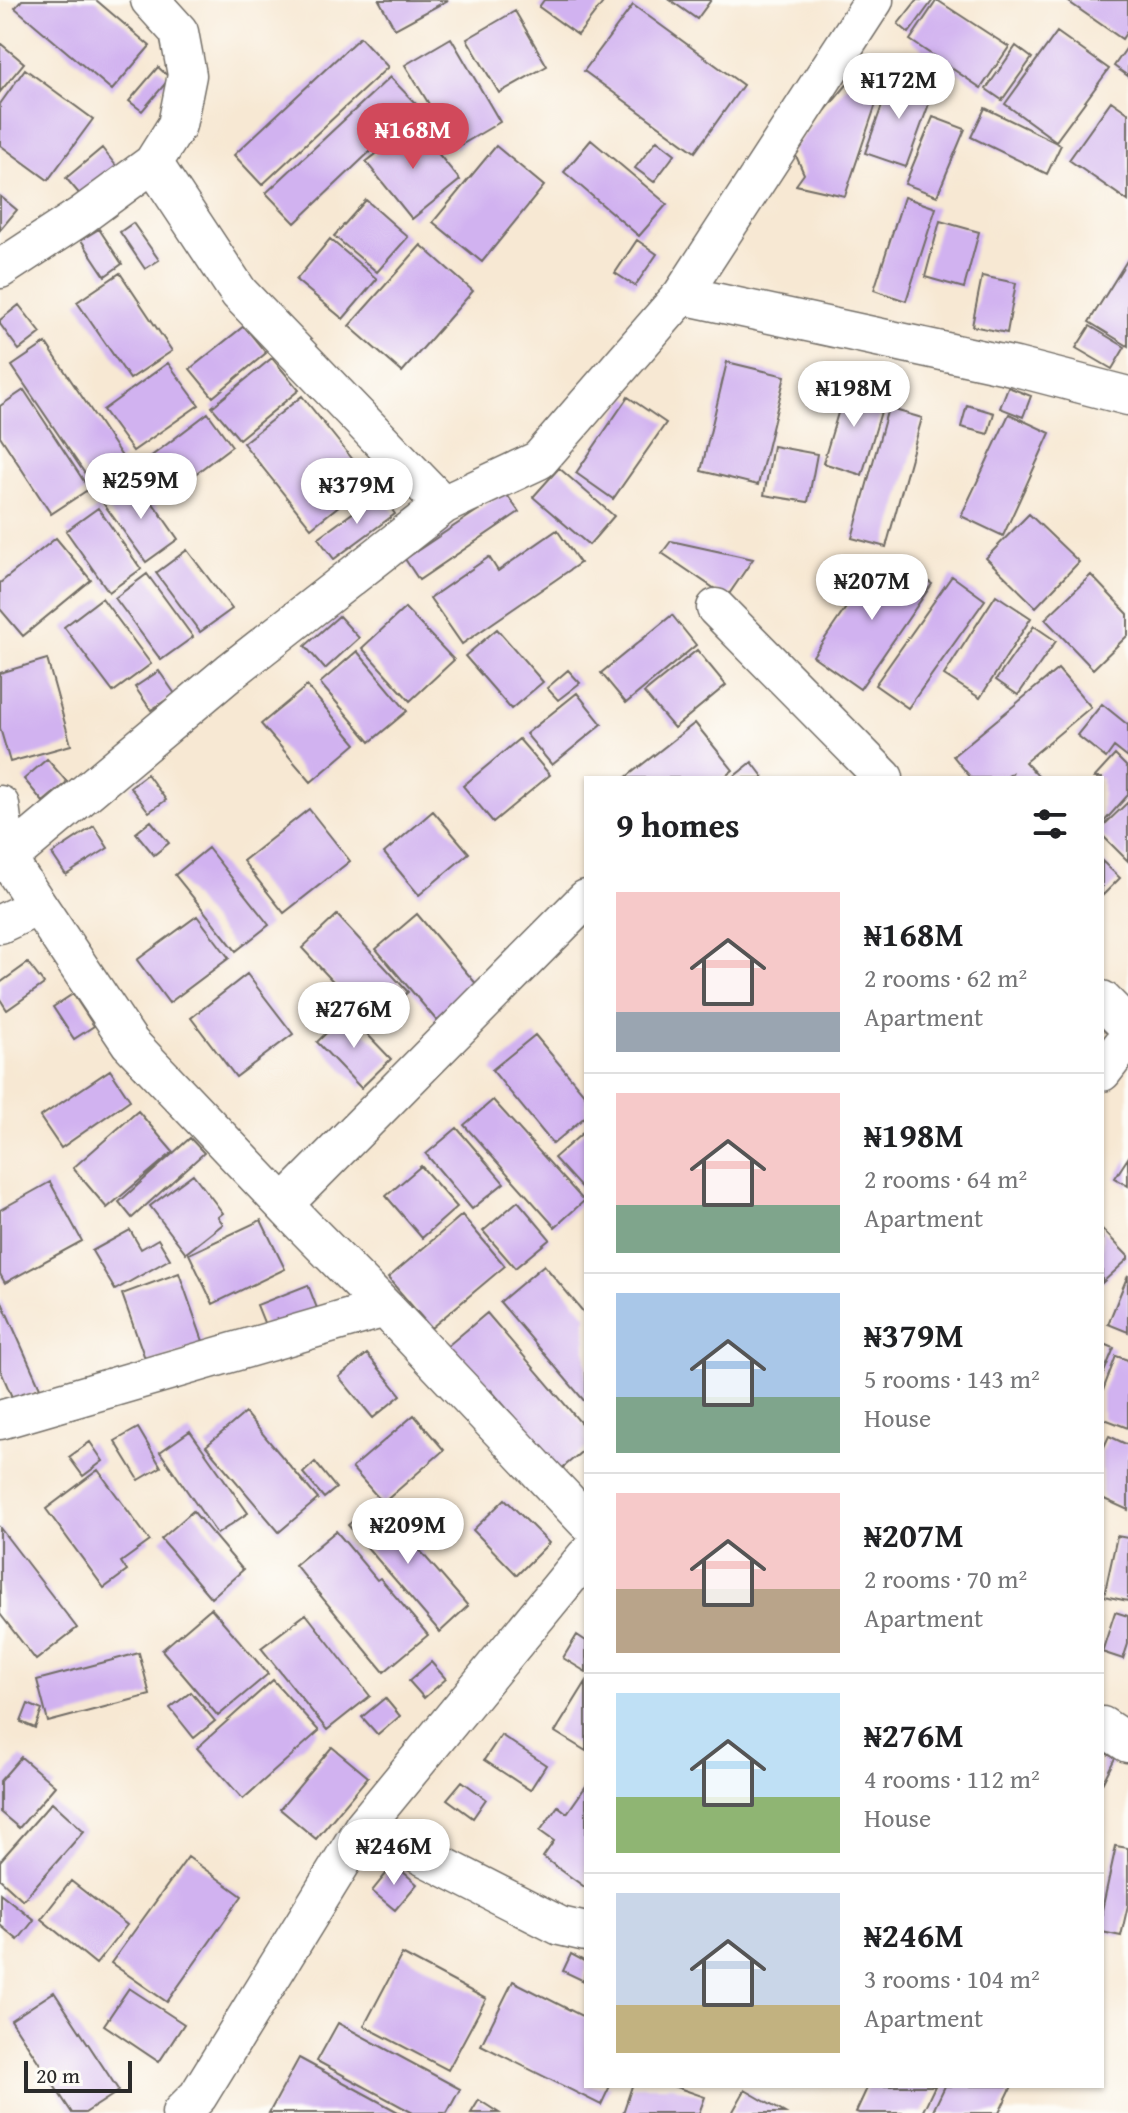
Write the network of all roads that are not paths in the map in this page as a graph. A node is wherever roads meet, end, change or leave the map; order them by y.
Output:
1 (150, 0) edge
2 (874, 0) edge
3 (153, 163) junction
4 (0, 269) edge
5 (682, 295) junction
6 (1128, 396) edge
7 (443, 505) junction
8 (716, 608) dead end
9 (882, 776) edge
10 (0, 805) edge
11 (7, 859) junction
12 (584, 901) edge
13 (38, 906) junction
14 (0, 924) edge
15 (1104, 1002) edge
16 (1128, 1026) edge
17 (1128, 1038) edge
18 (1104, 1069) edge
19 (284, 1204) junction
20 (385, 1308) junction
21 (0, 1420) edge
22 (584, 1519) edge
23 (584, 1558) edge
24 (1104, 1727) edge
25 (1128, 1743) edge
26 (364, 1826) junction
27 (584, 1932) edge
28 (200, 2107) edge

1 - 3 street
2 - 5 street
3 - 4 street
3 - 7 street
5 - 6 street
5 - 7 street
7 - 11 street
8 - 9 street
10 - 11 street
11 - 13 street
12 - 19 street
13 - 14 street
13 - 19 street
15 - 16 street
17 - 18 street
19 - 20 street
20 - 21 street
20 - 22 street
23 - 26 street
24 - 25 street
26 - 27 street
26 - 28 street

